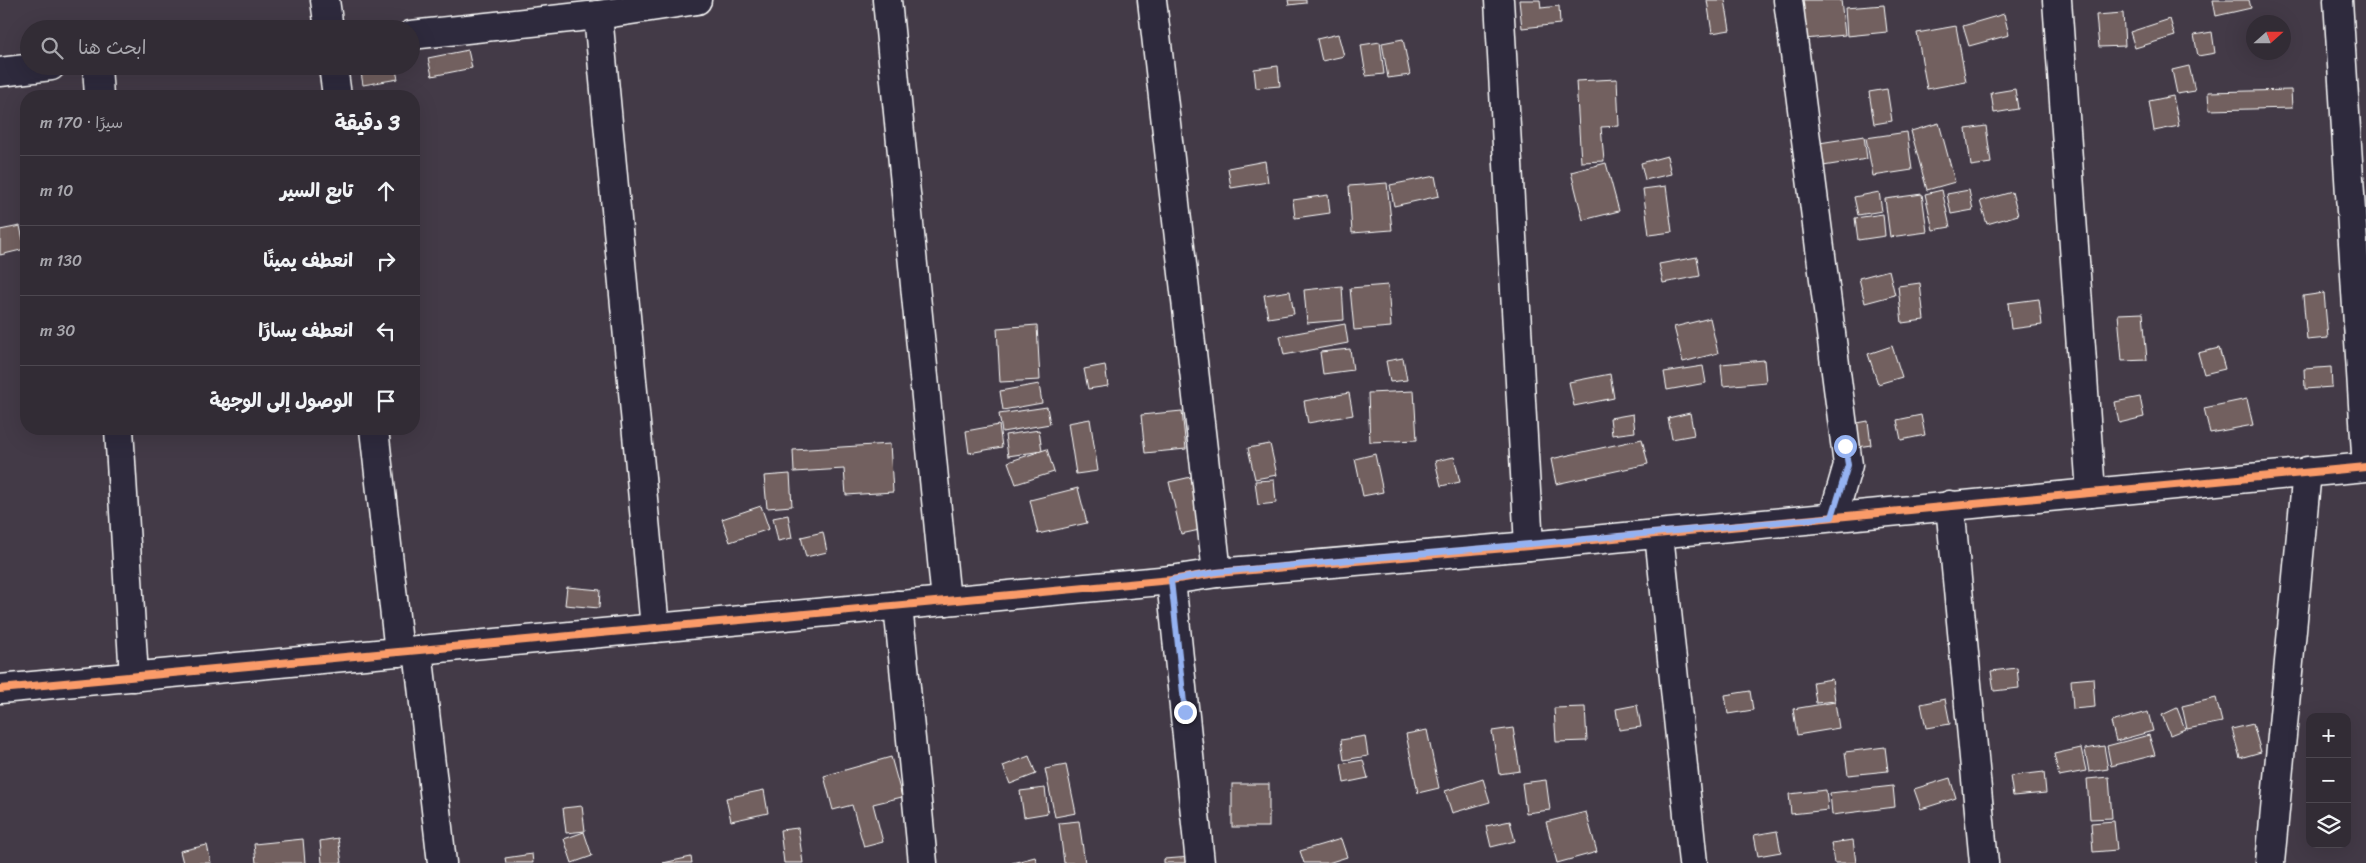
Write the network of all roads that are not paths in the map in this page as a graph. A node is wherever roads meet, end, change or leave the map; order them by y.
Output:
1 (325, 0) edge
2 (697, 0) edge
3 (887, 0) edge
4 (1152, 0) edge
5 (1499, 0) edge
6 (1788, 0) edge
7 (2056, 0) edge
8 (2338, 0) edge
9 (598, 15) junction
10 (328, 20) edge
11 (420, 34) edge
12 (20, 70) edge
13 (0, 72) edge
14 (98, 75) edge
15 (335, 75) edge
16 (99, 90) edge
17 (336, 90) edge
18 (119, 435) edge
19 (375, 435) edge
20 (2366, 453) edge
21 (2366, 467) edge
22 (2307, 471) junction
23 (2091, 493) junction
24 (1950, 505) junction
25 (1832, 517) junction
26 (1659, 534) junction
27 (1529, 546) junction
28 (1217, 572) junction
29 (1171, 580) junction
30 (946, 601) junction
31 (898, 605) junction
32 (655, 628) junction
33 (408, 651) junction
34 (134, 677) junction
35 (0, 689) edge
36 (442, 863) edge
37 (923, 863) edge
38 (1200, 863) edge
39 (1693, 863) edge
40 (1984, 863) edge
41 (2270, 863) edge

1 - 10 street
2 - 9 street
3 - 30 street
4 - 28 street
5 - 27 street
6 - 25 street
7 - 23 street
8 - 20 street
9 - 11 street
9 - 32 street
12 - 13 street
14 - 16 street
15 - 17 street
18 - 34 street
19 - 33 street
21 - 22 street
22 - 23 street
22 - 41 street
23 - 24 street
24 - 25 street
24 - 40 street
25 - 26 street
26 - 27 street
26 - 39 street
27 - 28 street
28 - 29 street
29 - 30 street
29 - 38 street
30 - 31 street
31 - 32 street
31 - 37 street
32 - 33 street
33 - 34 street
33 - 36 street
34 - 35 street

